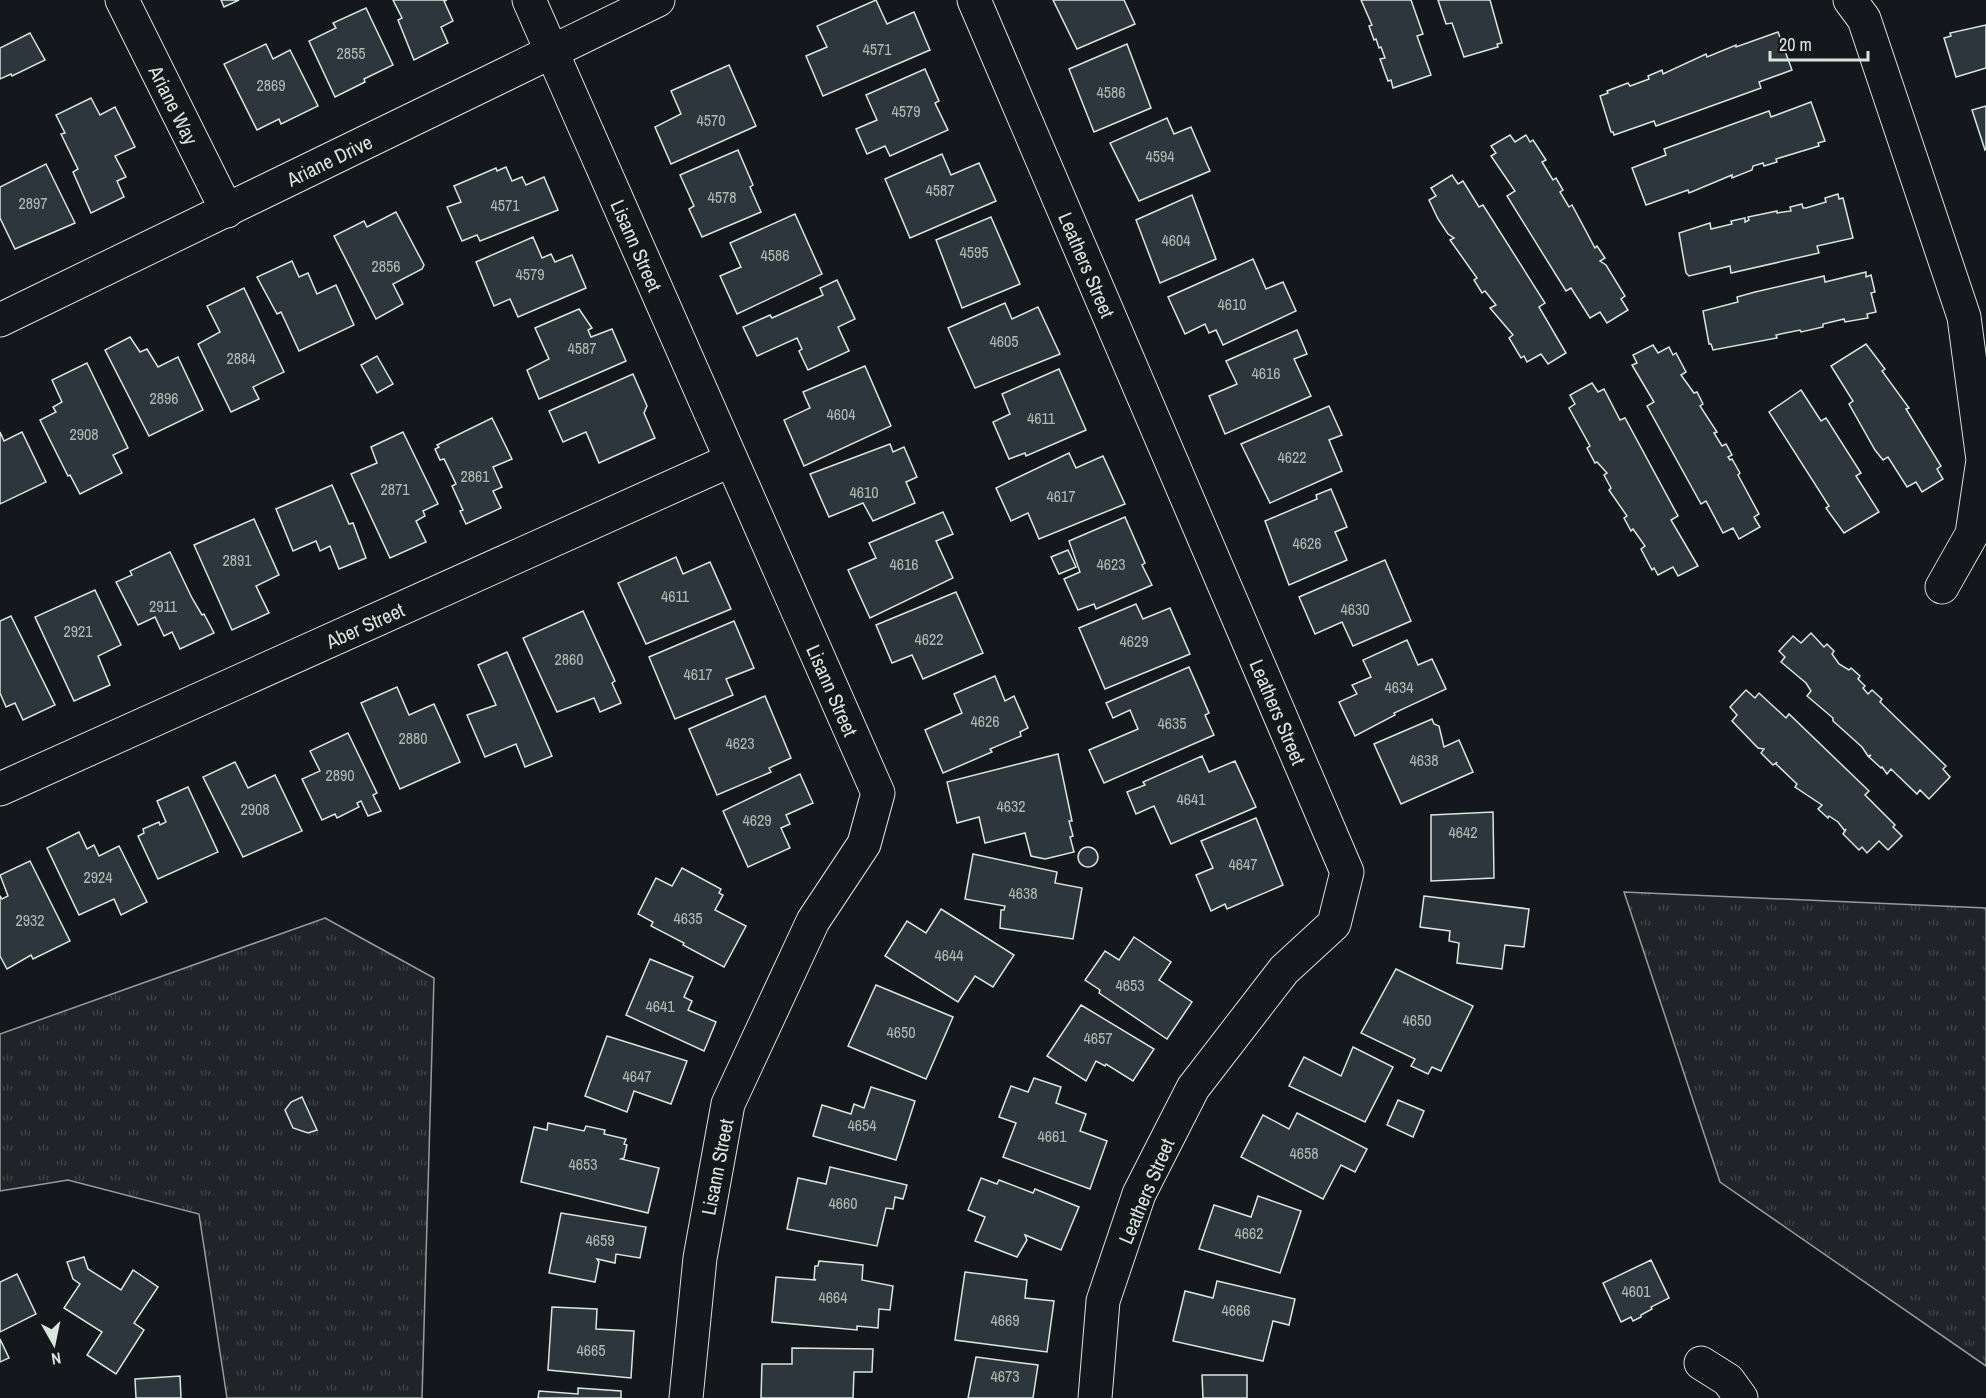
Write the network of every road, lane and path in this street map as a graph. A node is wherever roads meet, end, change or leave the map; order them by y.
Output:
1 (122, 0) edge
2 (529, 0) edge
3 (658, 0) edge
4 (974, 0) edge
5 (1850, 0) edge
6 (551, 50) junction
7 (227, 211) junction
8 (0, 320) edge
9 (729, 461) junction
10 (1942, 587) dead end
11 (0, 789) edge
12 (1701, 1363) dead end
13 (686, 1398) edge
14 (1095, 1398) edge
15 (1741, 1398) edge

1 - 7 street, Ariane Way
2 - 6 street, Lisann Street
3 - 6 street, Ariane Drive
4 - 14 street, Leathers Street
5 - 10 street
6 - 7 street, Ariane Drive
6 - 9 street, Lisann Street
7 - 8 street, Ariane Drive
9 - 11 street, Aber Street
9 - 13 street, Lisann Street
12 - 15 street

